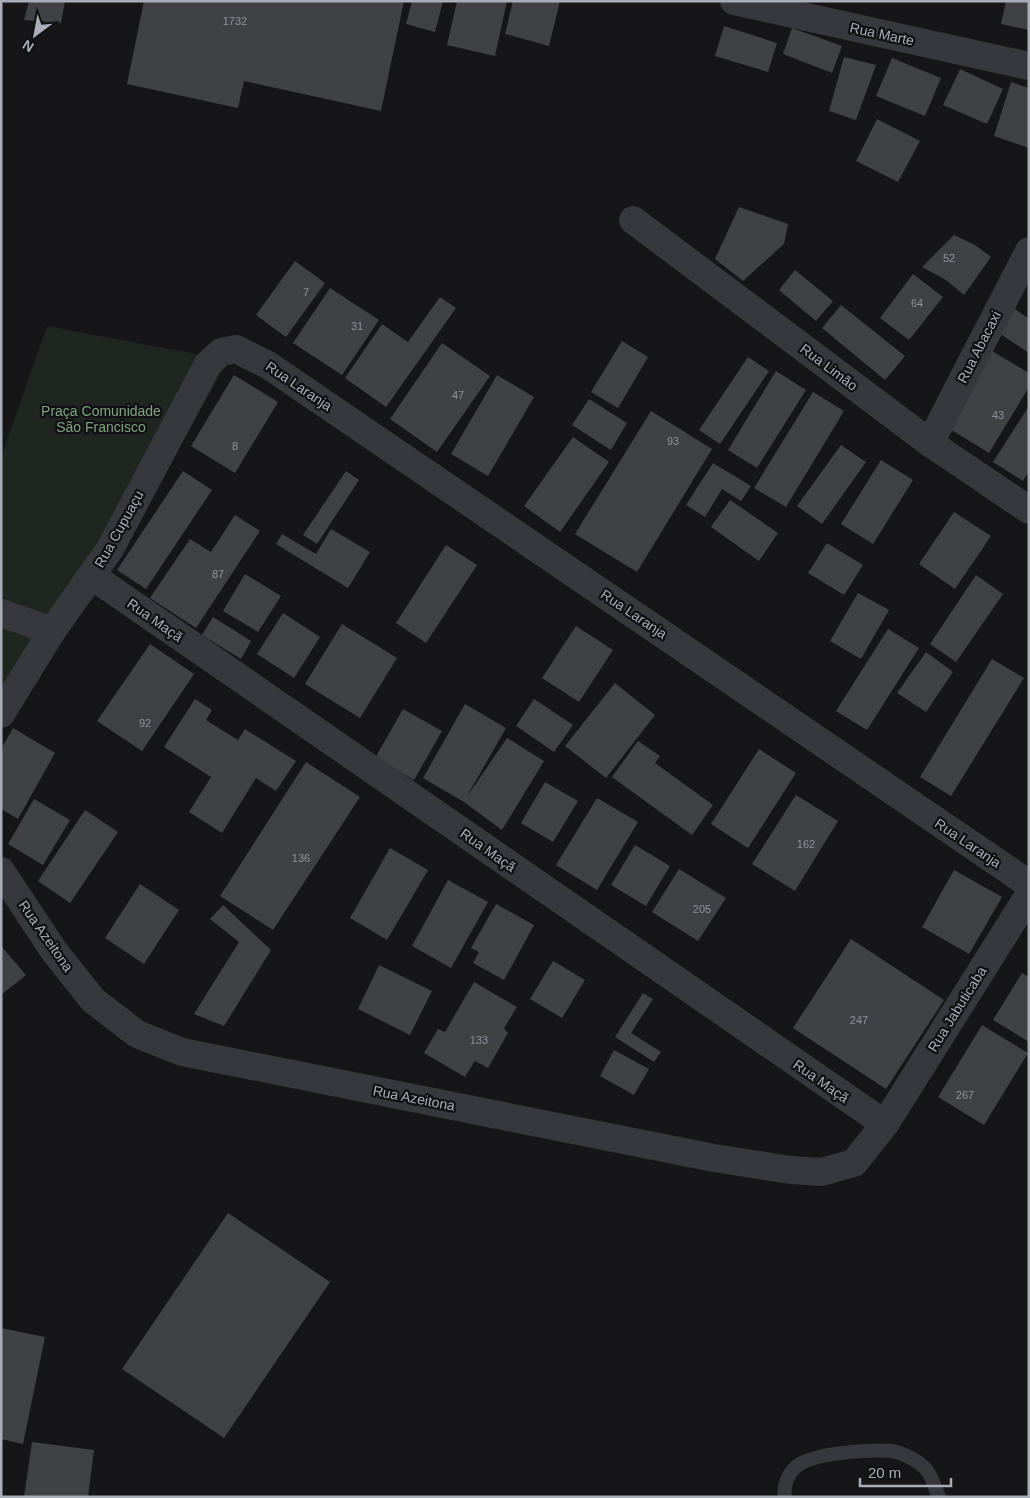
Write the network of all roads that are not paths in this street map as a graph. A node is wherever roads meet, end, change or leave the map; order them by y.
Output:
1 (734, 1) edge
2 (767, 5) edge
3 (1029, 66) edge
4 (633, 220) dead end
5 (1029, 250) edge
6 (236, 349) joint
7 (930, 443) junction
8 (1029, 510) edge
9 (92, 576) junction
10 (1, 614) edge
11 (52, 631) junction
12 (1, 714) edge
13 (1, 871) edge
14 (1029, 884) edge
15 (1029, 895) edge
16 (885, 1124) junction
17 (785, 1497) edge
18 (938, 1497) edge

1 - 2 street, Rua Marte
2 - 3 street, Rua Marte
4 - 7 street, Rua Limão
5 - 7 street, Rua Abacaxi
6 - 9 street, Rua Cupuaçu
6 - 14 street, Rua Laranja
7 - 8 street, Rua Limão
9 - 11 street, Rua Cupuaçu
9 - 16 street, Rua Maçã
10 - 11 street
11 - 12 street, Rua Cupuaçu
13 - 16 street, Rua Azeitona
15 - 16 street, Rua Jabuticaba
17 - 18 lane

